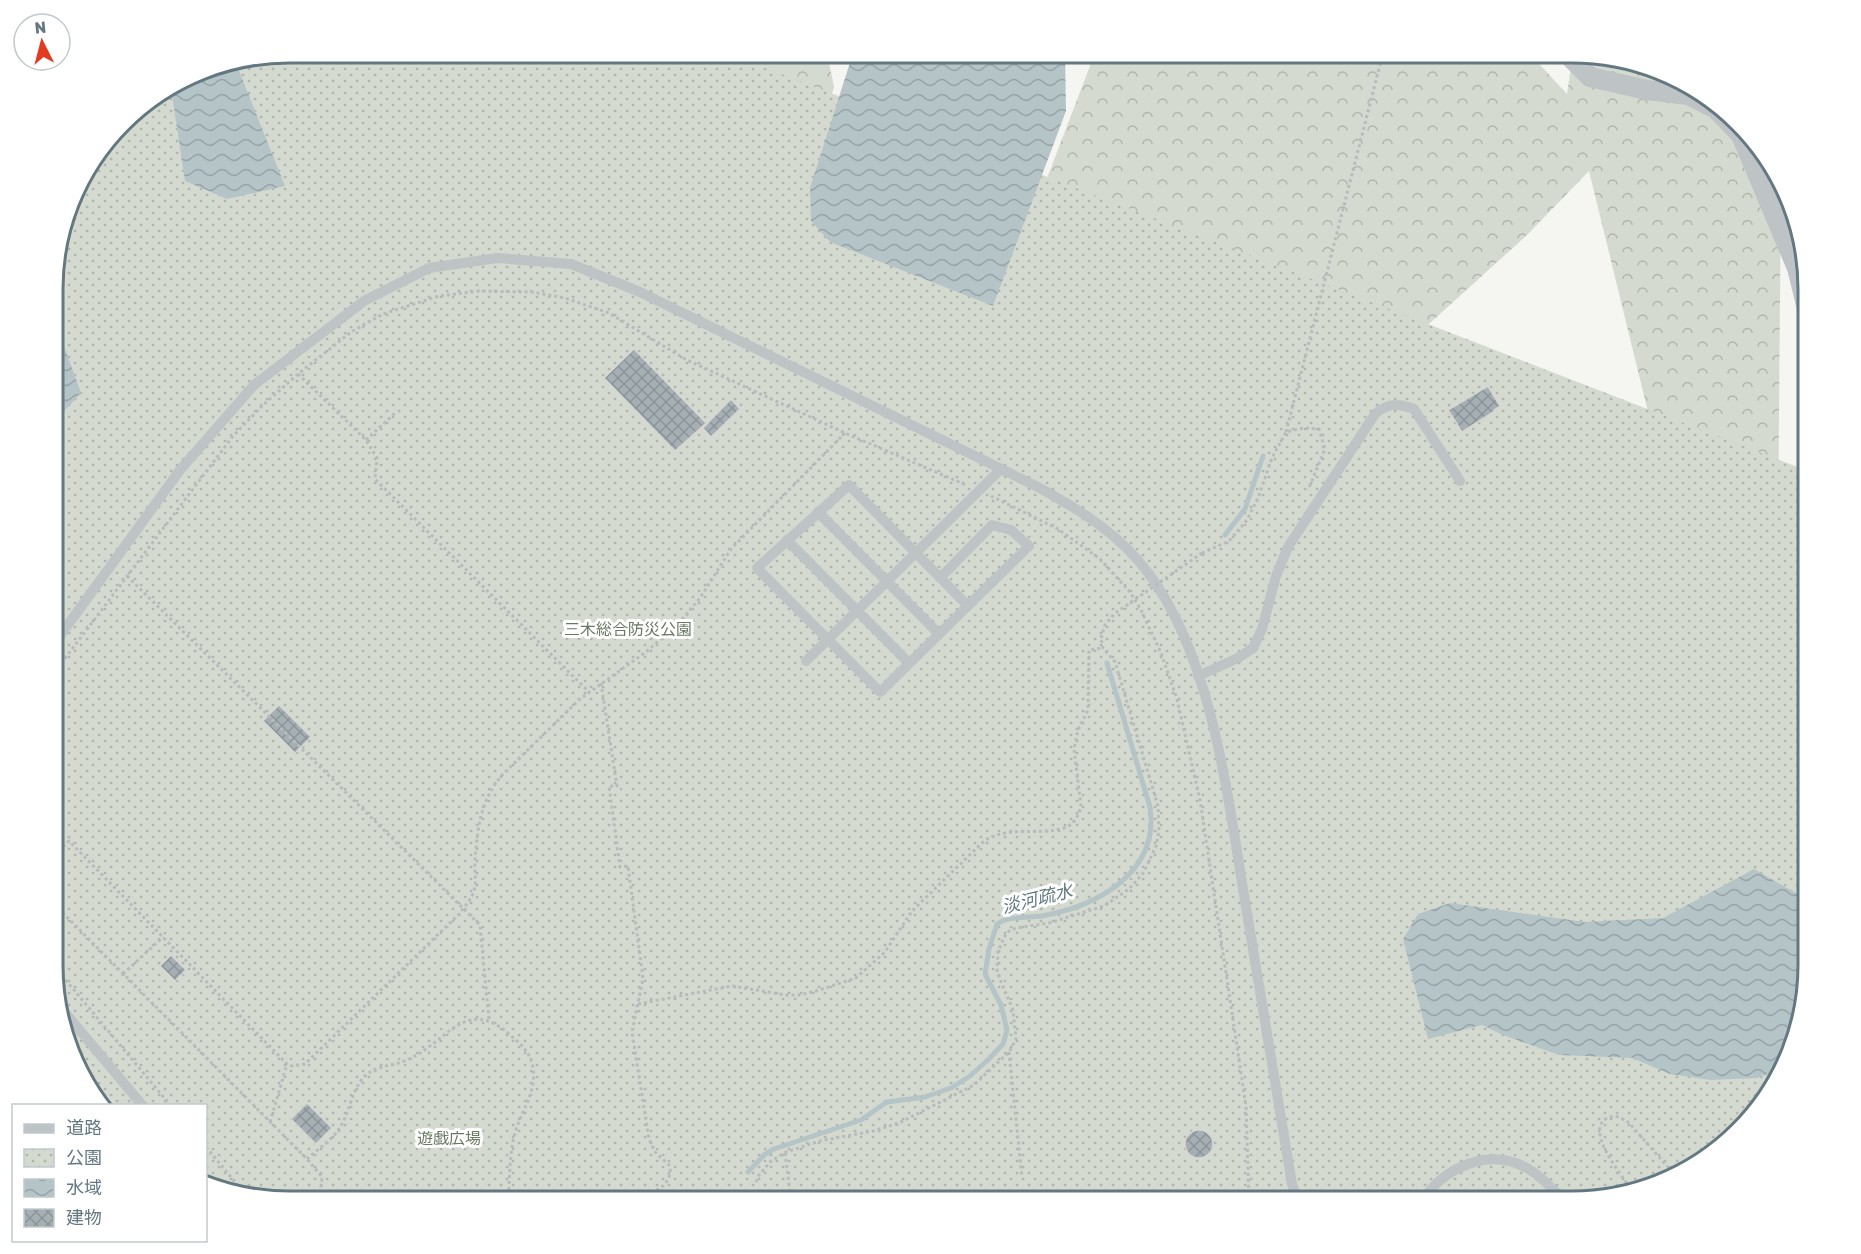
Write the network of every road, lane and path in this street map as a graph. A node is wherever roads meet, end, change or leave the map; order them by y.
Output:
1 (1380, 63) edge
2 (1577, 63) edge
3 (1695, 99) edge
4 (1745, 143) edge
5 (1764, 186) junction
6 (1778, 195) edge
7 (1797, 270) edge
8 (298, 374) dead end
9 (395, 413) dead end
10 (1286, 432) junction
11 (845, 433) dead end
12 (366, 440) junction
13 (1001, 469) junction
14 (1460, 481) dead end
15 (1312, 508) junction
16 (818, 512) junction
17 (787, 540) junction
18 (915, 553) junction
19 (127, 575) dead end
20 (940, 578) junction
21 (886, 581) junction
22 (968, 606) junction
23 (857, 610) junction
24 (63, 632) edge
25 (939, 634) junction
26 (828, 639) junction
27 (1103, 648) junction
28 (806, 661) dead end
29 (909, 663) junction
30 (1198, 676) junction
31 (602, 683) junction
32 (588, 692) junction
33 (63, 847) edge
34 (464, 908) junction
35 (63, 913) edge
36 (163, 937) junction
37 (123, 974) junction
38 (63, 977) edge
39 (638, 1004) junction
40 (69, 1018) edge
41 (489, 1020) junction
42 (1009, 1052) junction
43 (287, 1064) junction
44 (141, 1104) edge
45 (169, 1104) edge
46 (270, 1122) junction
47 (207, 1148) edge
48 (785, 1153) junction
49 (307, 1159) junction
50 (1669, 1169) edge
51 (1022, 1177) dead end
52 (756, 1182) dead end
53 (1627, 1184) edge
54 (238, 1185) edge
55 (321, 1191) edge
56 (509, 1191) edge
57 (655, 1191) edge
58 (789, 1191) edge
59 (1294, 1191) edge
60 (1429, 1191) edge
61 (1553, 1191) edge

1 - 10 path
2 - 3 street
4 - 5 street
5 - 6 street
5 - 7 street
8 - 12 path
9 - 12 path
10 - 15 path
10 - 27 path, bridge
11 - 31 path
12 - 32 path
13 - 18 lane
13 - 24 lane
13 - 30 lane
14 - 15 lane
15 - 30 lane
16 - 17 lane
16 - 18 lane
16 - 21 lane
17 - 23 lane
17 - 26 lane
18 - 20 lane
18 - 21 lane
19 - 34 path
20 - 22 lane
20 - 22 lane
21 - 23 lane
21 - 25 lane
22 - 25 lane
23 - 26 lane
23 - 29 lane
25 - 29 lane
26 - 28 lane
26 - 29 lane
27 - 39 path
27 - 42 path
30 - 59 lane
31 - 32 path
31 - 39 path
32 - 34 path
33 - 36 path
34 - 41 path
34 - 43 path
35 - 37 path
36 - 37 path
36 - 43 path
37 - 46 path
38 - 45 path
39 - 57 path
40 - 44 lane
41 - 49 path
41 - 56 path
42 - 48 path
42 - 51 path
43 - 46 path
46 - 49 path
47 - 54 path
48 - 52 path
48 - 58 path
49 - 55 path
50 - 53 path
60 - 61 lane

